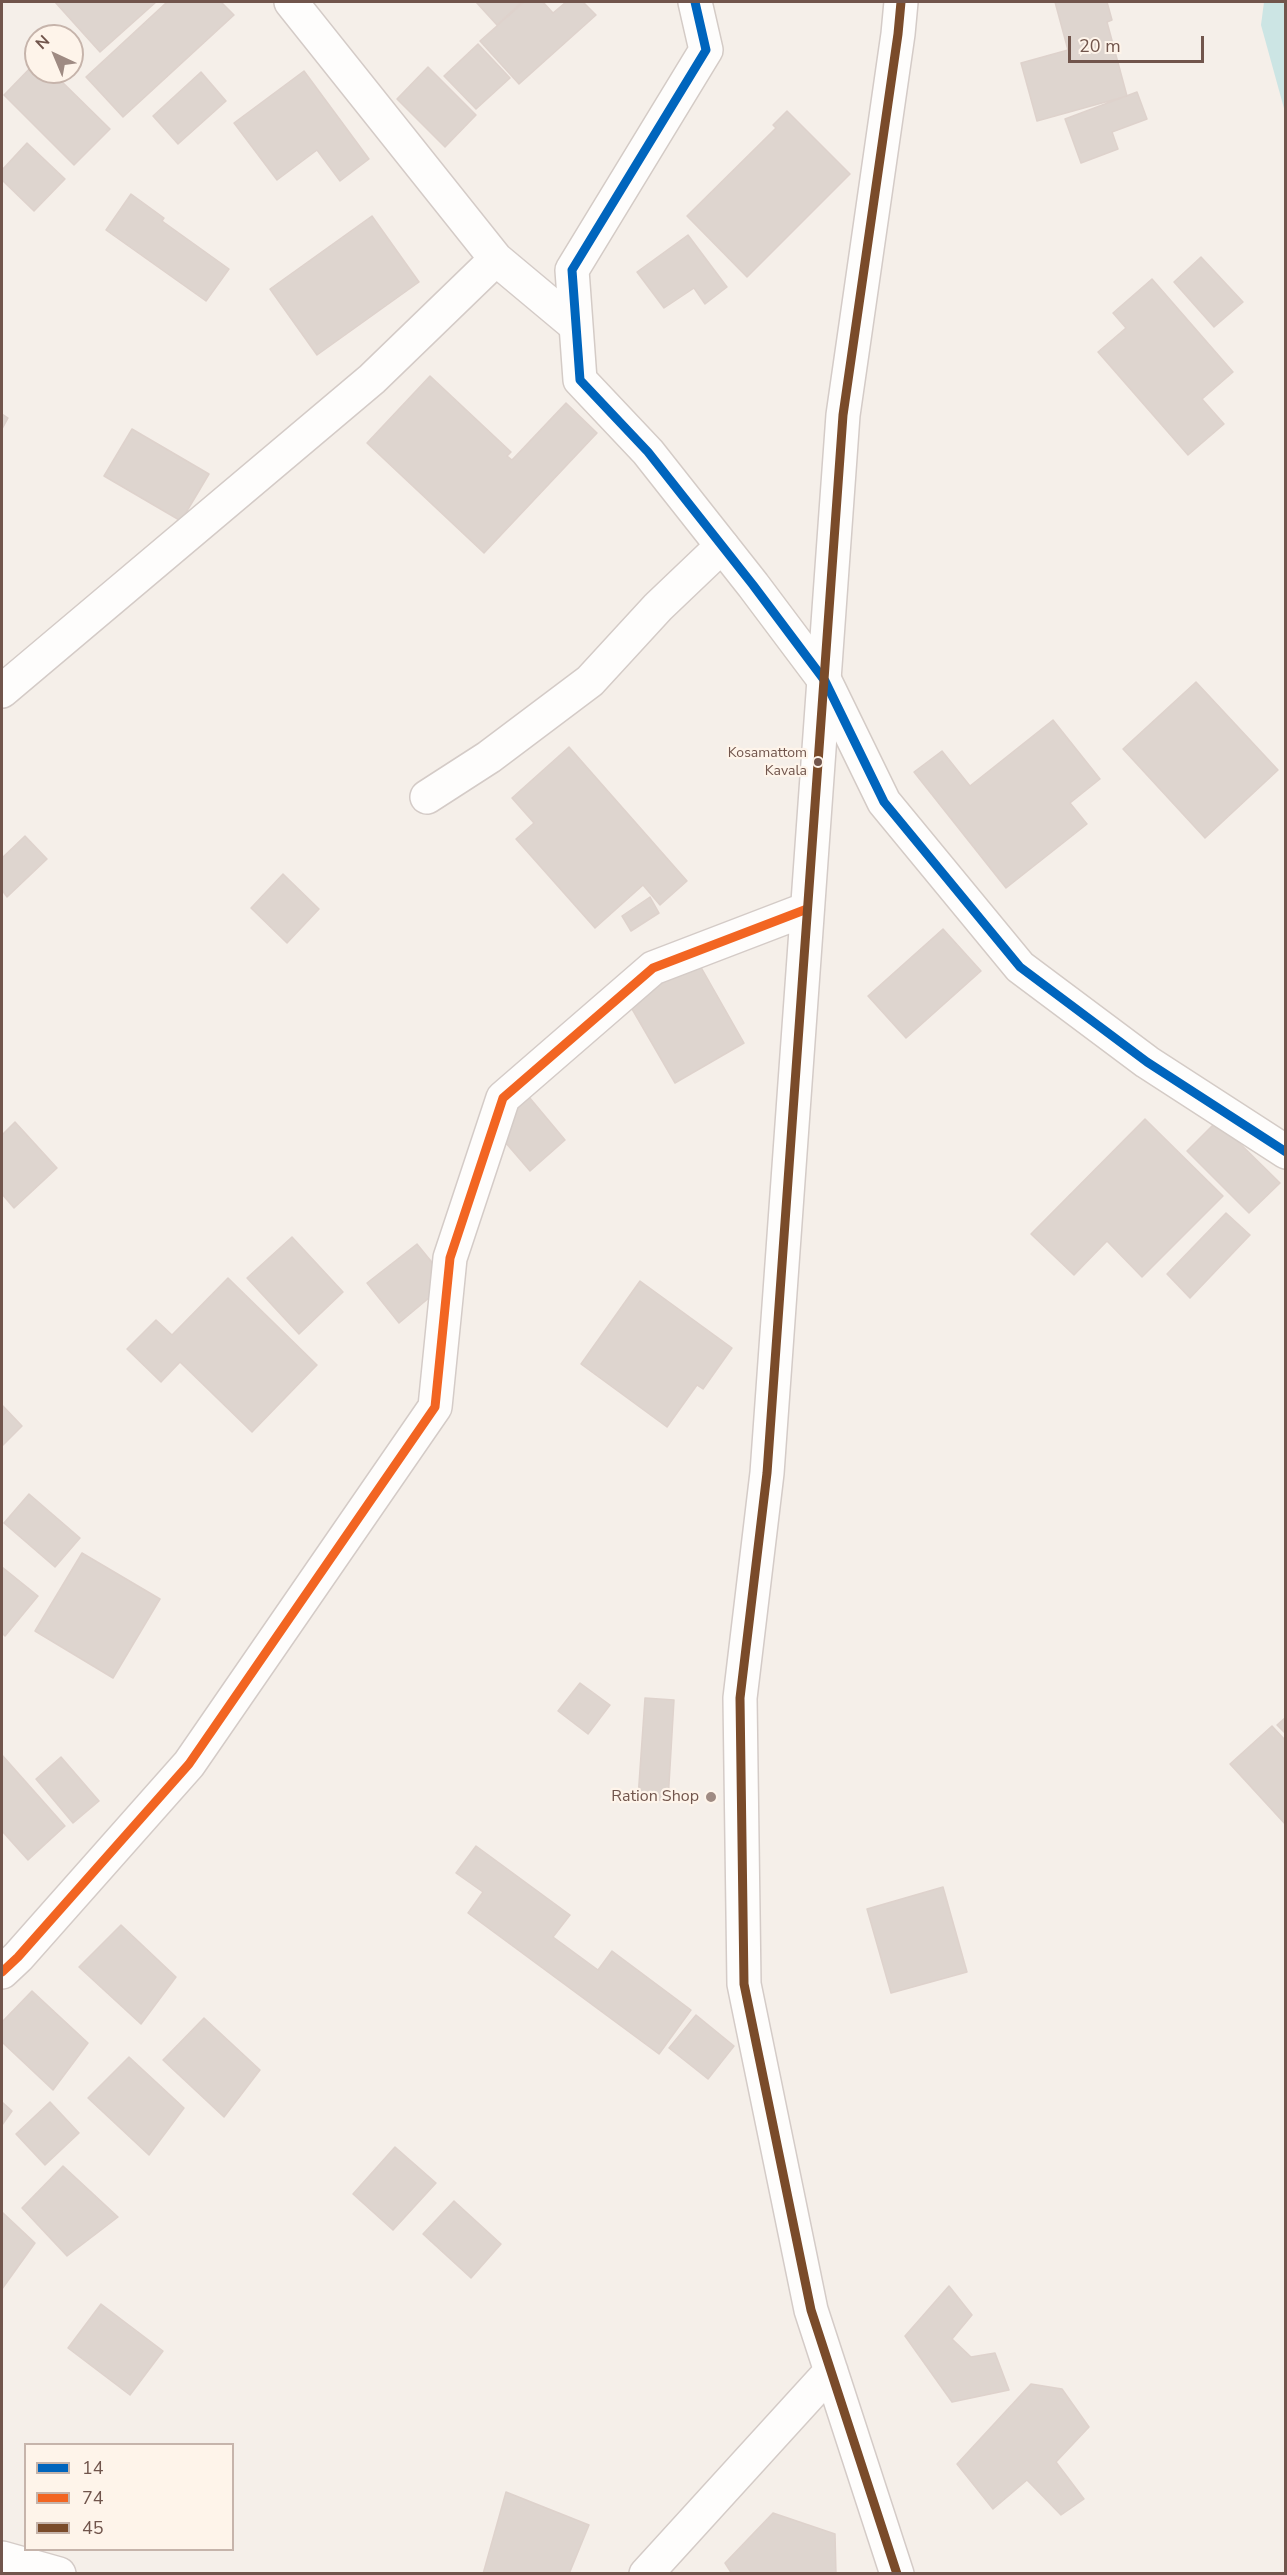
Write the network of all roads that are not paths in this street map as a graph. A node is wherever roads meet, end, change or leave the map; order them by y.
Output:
1 (291, 2) edge
2 (695, 2) edge
3 (901, 2) edge
4 (496, 260) junction
5 (576, 325) junction
6 (722, 546) junction
7 (825, 681) junction
8 (2, 691) edge
9 (427, 797) dead end
10 (807, 909) junction
11 (1286, 1152) edge
12 (2, 1972) edge
13 (831, 2371) junction
14 (2, 2558) edge
15 (59, 2574) edge
16 (646, 2574) edge
17 (897, 2574) edge

1 - 4 street
2 - 5 street
3 - 7 street
4 - 5 street
4 - 8 street
5 - 6 street
6 - 7 street
6 - 9 street
7 - 10 street
7 - 11 street
10 - 12 street
10 - 13 street
13 - 16 street
13 - 17 street
14 - 15 street

